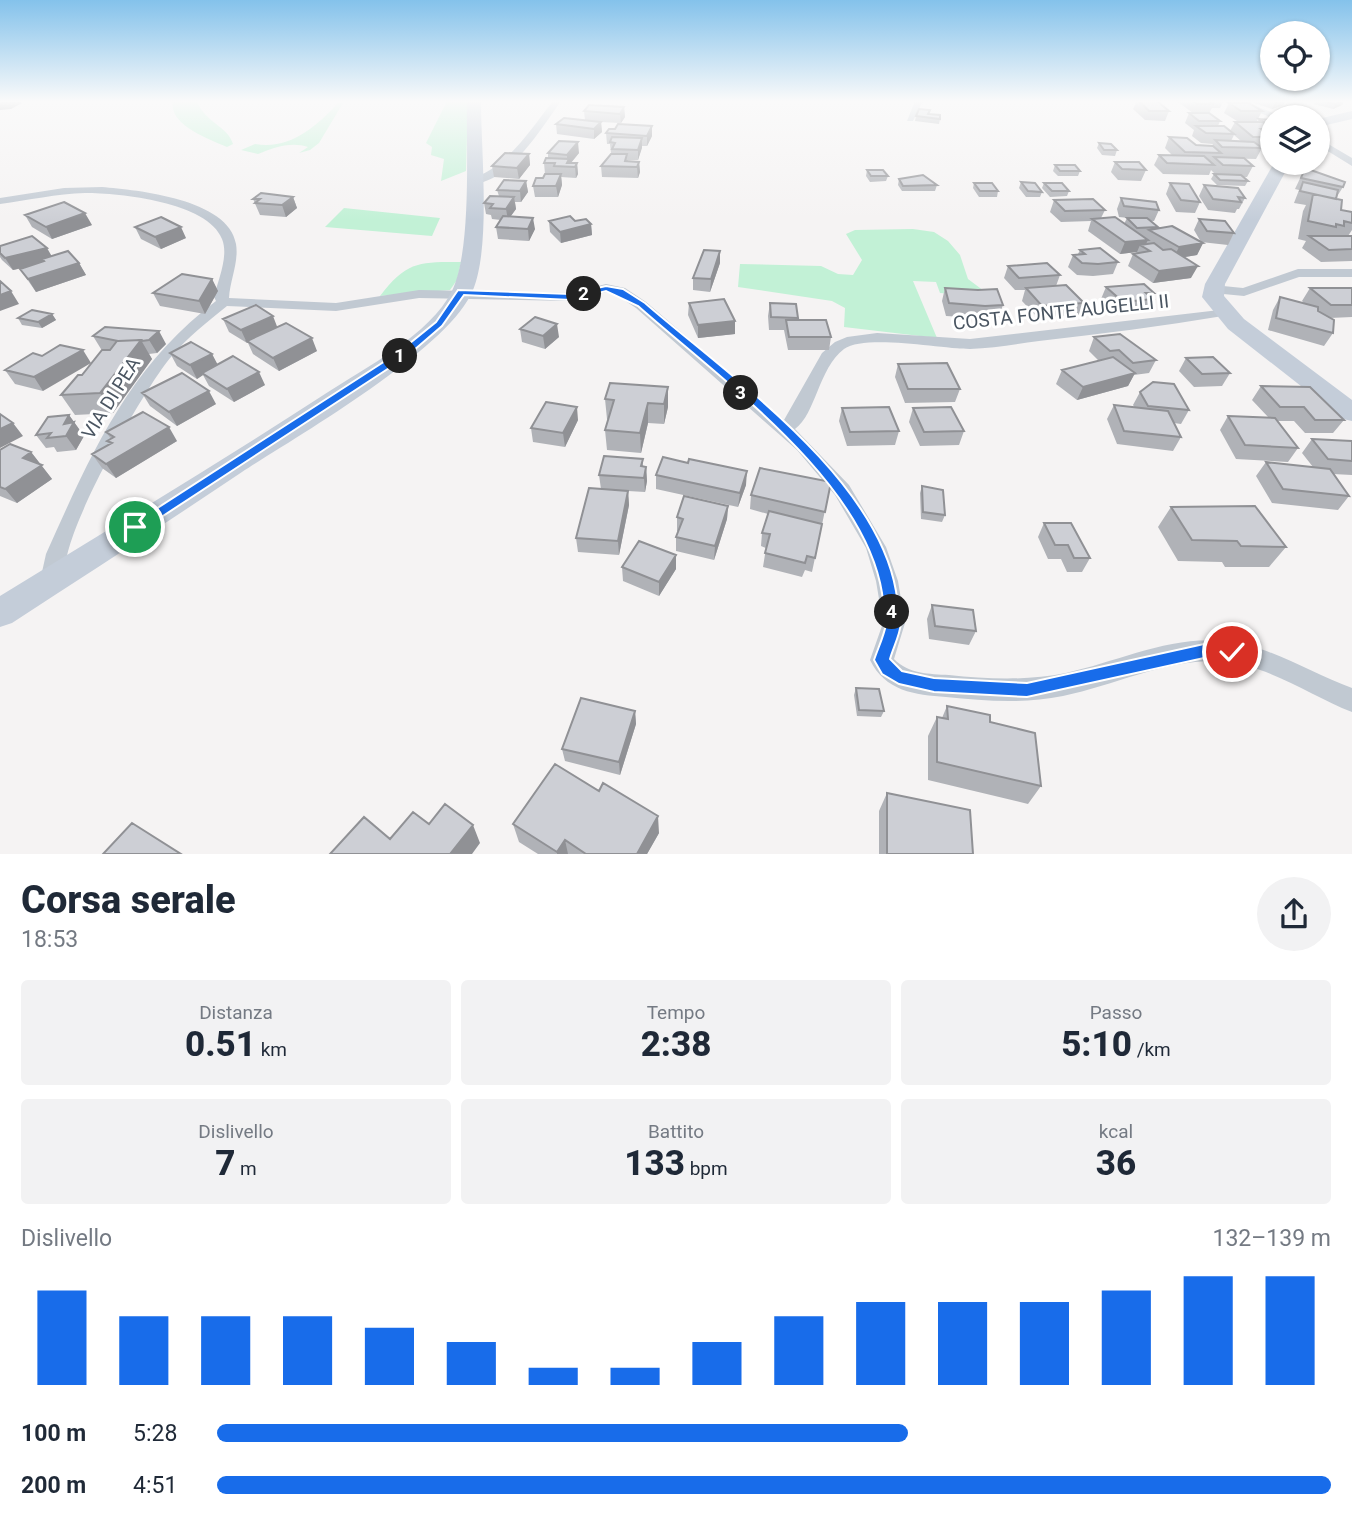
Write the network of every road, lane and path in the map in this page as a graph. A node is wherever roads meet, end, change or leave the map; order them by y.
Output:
1 (474, 141) edge
2 (527, 141) edge
3 (1330, 149) edge
4 (1352, 163) edge
5 (1275, 175) edge
6 (475, 181) junction
7 (0, 201) edge
8 (1352, 272) edge
9 (1213, 289) junction
10 (462, 292) junction
11 (224, 302) junction
12 (1223, 312) junction
13 (1352, 414) edge
14 (784, 429) junction
15 (56, 577) junction
16 (0, 613) edge
17 (1352, 700) edge

1 - 6 main road
2 - 6 street
3 - 4 street
5 - 9 main road
6 - 10 main road
7 - 11 street
8 - 9 street
9 - 12 main road
10 - 11 street
10 - 14 street
10 - 15 main road
11 - 15 street, VIA DI PEA
12 - 13 main road
12 - 14 street, COSTA FONTE AUGELLI II
14 - 17 street
15 - 16 main road

